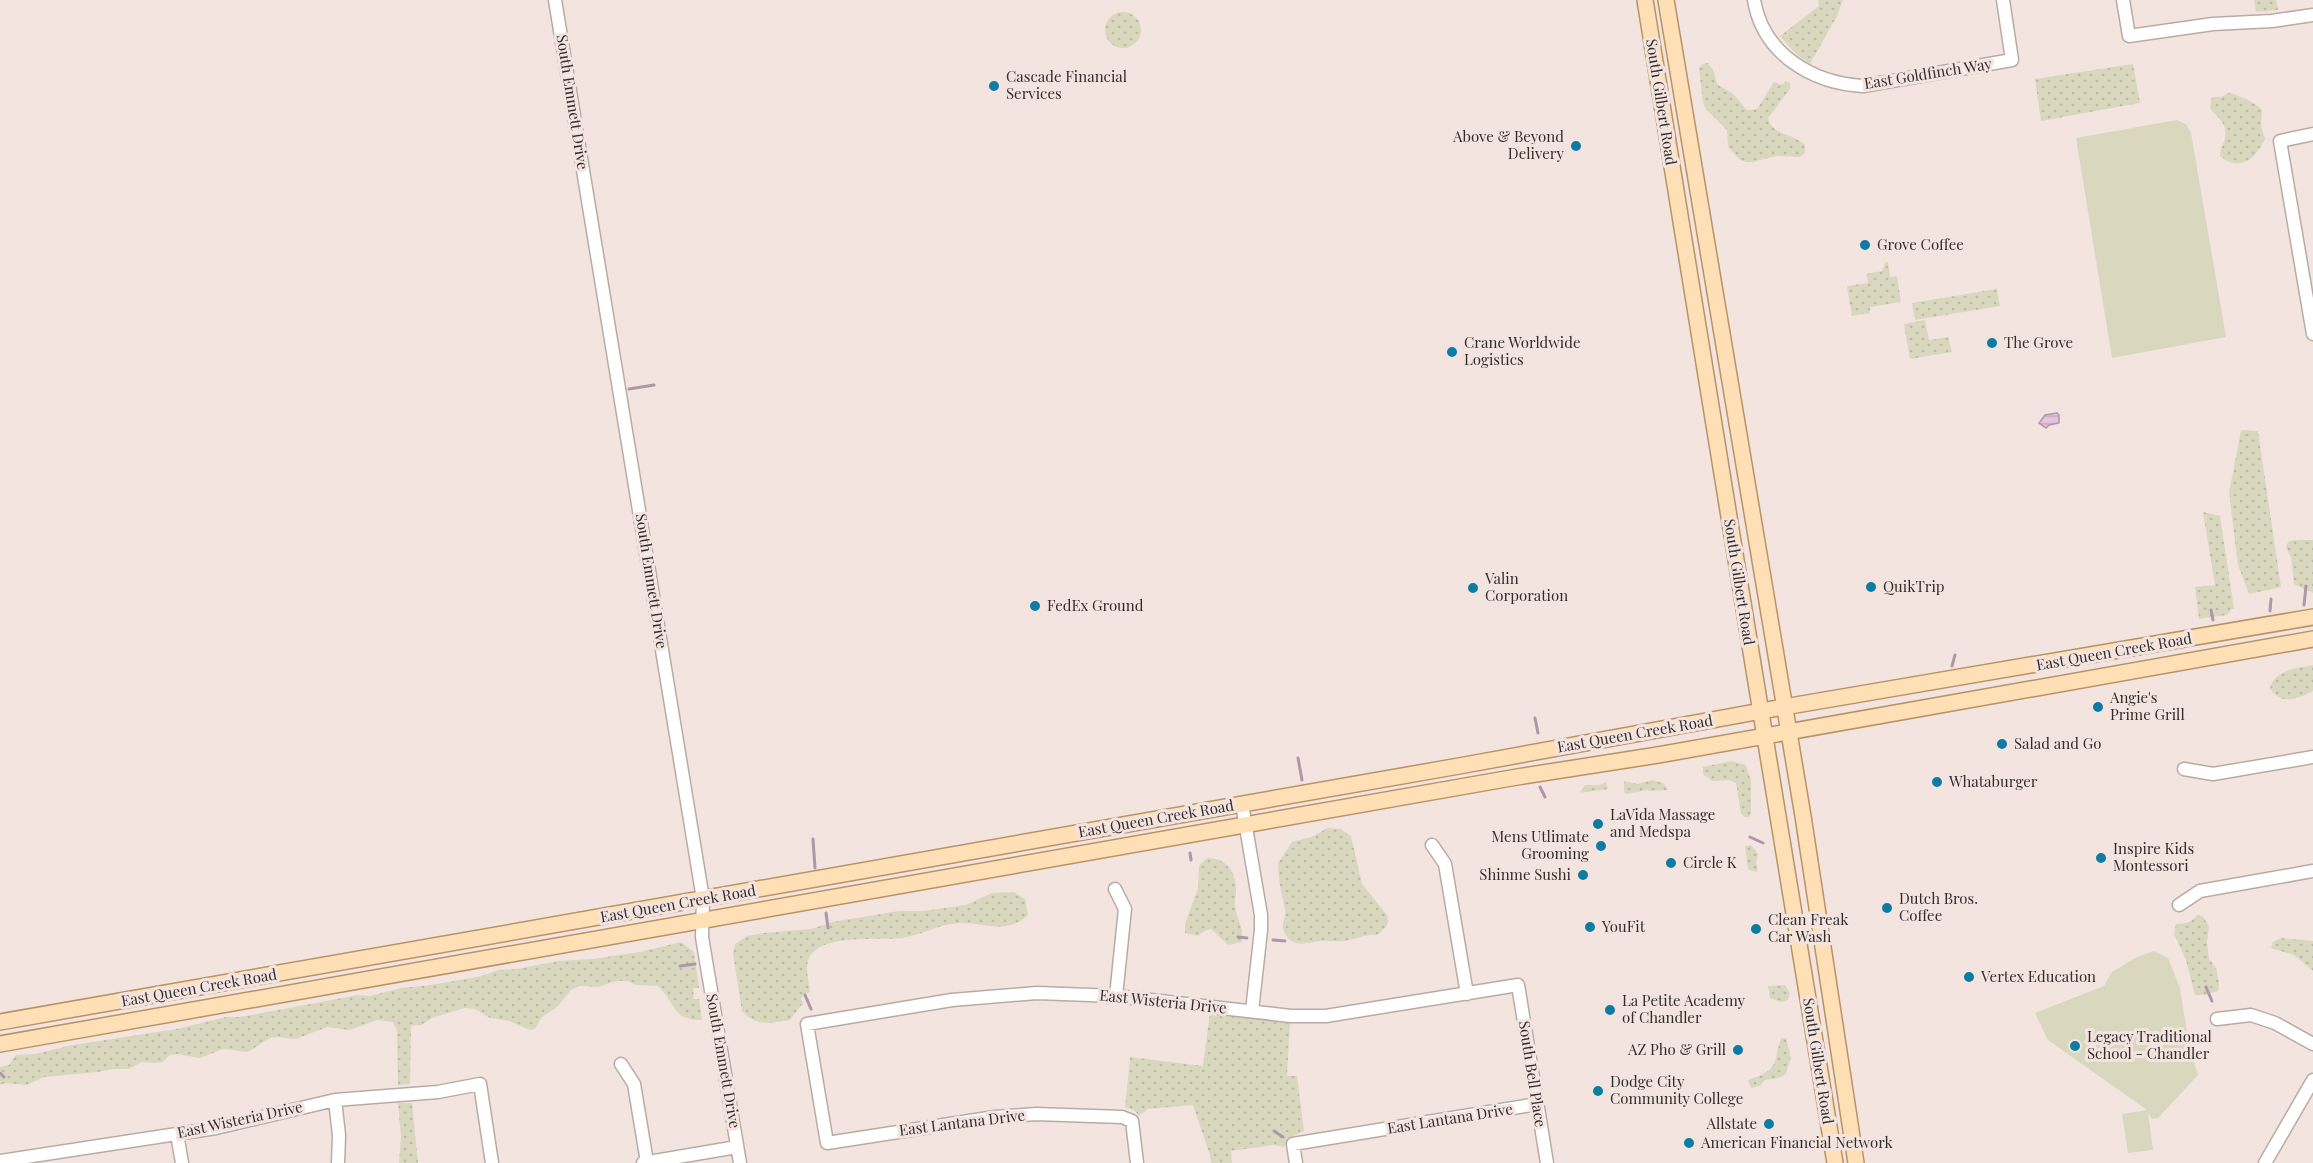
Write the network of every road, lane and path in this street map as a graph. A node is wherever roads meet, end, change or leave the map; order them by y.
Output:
1 (555, 0) edge
2 (1645, 0) edge
3 (1666, 0) edge
4 (1754, 0) edge
5 (2002, 0) edge
6 (2123, 0) edge
7 (2313, 15) edge
8 (2313, 134) edge
9 (1699, 197) junction
10 (1677, 201) junction
11 (2309, 286) edge
12 (2313, 333) edge
13 (1741, 453) junction
14 (1720, 456) junction
15 (2313, 617) edge
16 (2313, 639) edge
17 (1784, 707) junction
18 (1759, 711) junction
19 (1789, 732) junction
20 (1763, 736) junction
21 (1513, 756) junction
22 (2313, 757) edge
23 (2184, 769) dead end
24 (1517, 777) junction
25 (1242, 804) junction
26 (1246, 825) junction
27 (1432, 844) dead end
28 (2313, 871) edge
29 (1115, 889) dead end
30 (2179, 905) dead end
31 (703, 911) junction
32 (1518, 986) joint
33 (1467, 994) junction
34 (1116, 996) junction
35 (1252, 1011) junction
36 (2217, 1018) dead end
37 (0, 1022) edge
38 (0, 1044) edge
39 (2313, 1044) edge
40 (621, 1064) dead end
41 (2313, 1080) edge
42 (335, 1100) junction
43 (1537, 1104) junction
44 (177, 1134) junction
45 (827, 1143) joint
46 (737, 1147) junction
47 (62, 1157) edge
48 (0, 1161) edge
49 (182, 1163) edge
50 (338, 1163) edge
51 (492, 1163) edge
52 (645, 1163) edge
53 (740, 1163) edge
54 (1137, 1163) edge
55 (1296, 1163) edge
56 (1547, 1163) edge
57 (1835, 1163) edge
58 (1856, 1163) edge
59 (2265, 1163) edge

1 - 31 street, South Emmett Drive
2 - 10 main road, South Gilbert Road
3 - 9 main road, South Gilbert Road
4 - 5 street, East Goldfinch Way
6 - 7 street
8 - 11 street
9 - 10 main road
9 - 13 main road, South Gilbert Road
10 - 14 main road, South Gilbert Road
11 - 12 street
13 - 14 main road
13 - 17 main road, South Gilbert Road
14 - 18 main road, South Gilbert Road
15 - 17 main road, East Queen Creek Road
16 - 19 main road, East Queen Creek Road
17 - 18 main road, East Queen Creek Road
17 - 19 main road, South Gilbert Road
18 - 20 main road, South Gilbert Road
18 - 21 main road, East Queen Creek Road
19 - 20 main road, East Queen Creek Road
19 - 58 main road, South Gilbert Road
20 - 24 main road, East Queen Creek Road
20 - 57 main road, South Gilbert Road
21 - 24 main road
21 - 25 main road, East Queen Creek Road
22 - 23 street
24 - 26 main road, East Queen Creek Road
25 - 26 street
25 - 31 main road, East Queen Creek Road
26 - 31 main road, East Queen Creek Road
26 - 35 street
27 - 33 street
28 - 30 street
29 - 34 street
31 - 37 main road, East Queen Creek Road
31 - 38 main road, East Queen Creek Road
31 - 46 street, South Emmett Drive
32 - 33 street, East Wisteria Drive
32 - 43 street, South Bell Place
33 - 35 street, East Wisteria Drive
34 - 35 street, East Wisteria Drive
34 - 45 street, East Wisteria Drive
36 - 39 street
40 - 52 street
41 - 59 street
42 - 44 street, East Wisteria Drive
42 - 50 street
42 - 51 street, East Wisteria Drive
43 - 55 street, East Lantana Drive
43 - 56 street, South Bell Place
44 - 47 street, East Wisteria Drive
44 - 49 street
45 - 54 street, East Lantana Drive
46 - 52 street
46 - 53 street, South Emmett Drive
47 - 48 street, East Wisteria Drive

